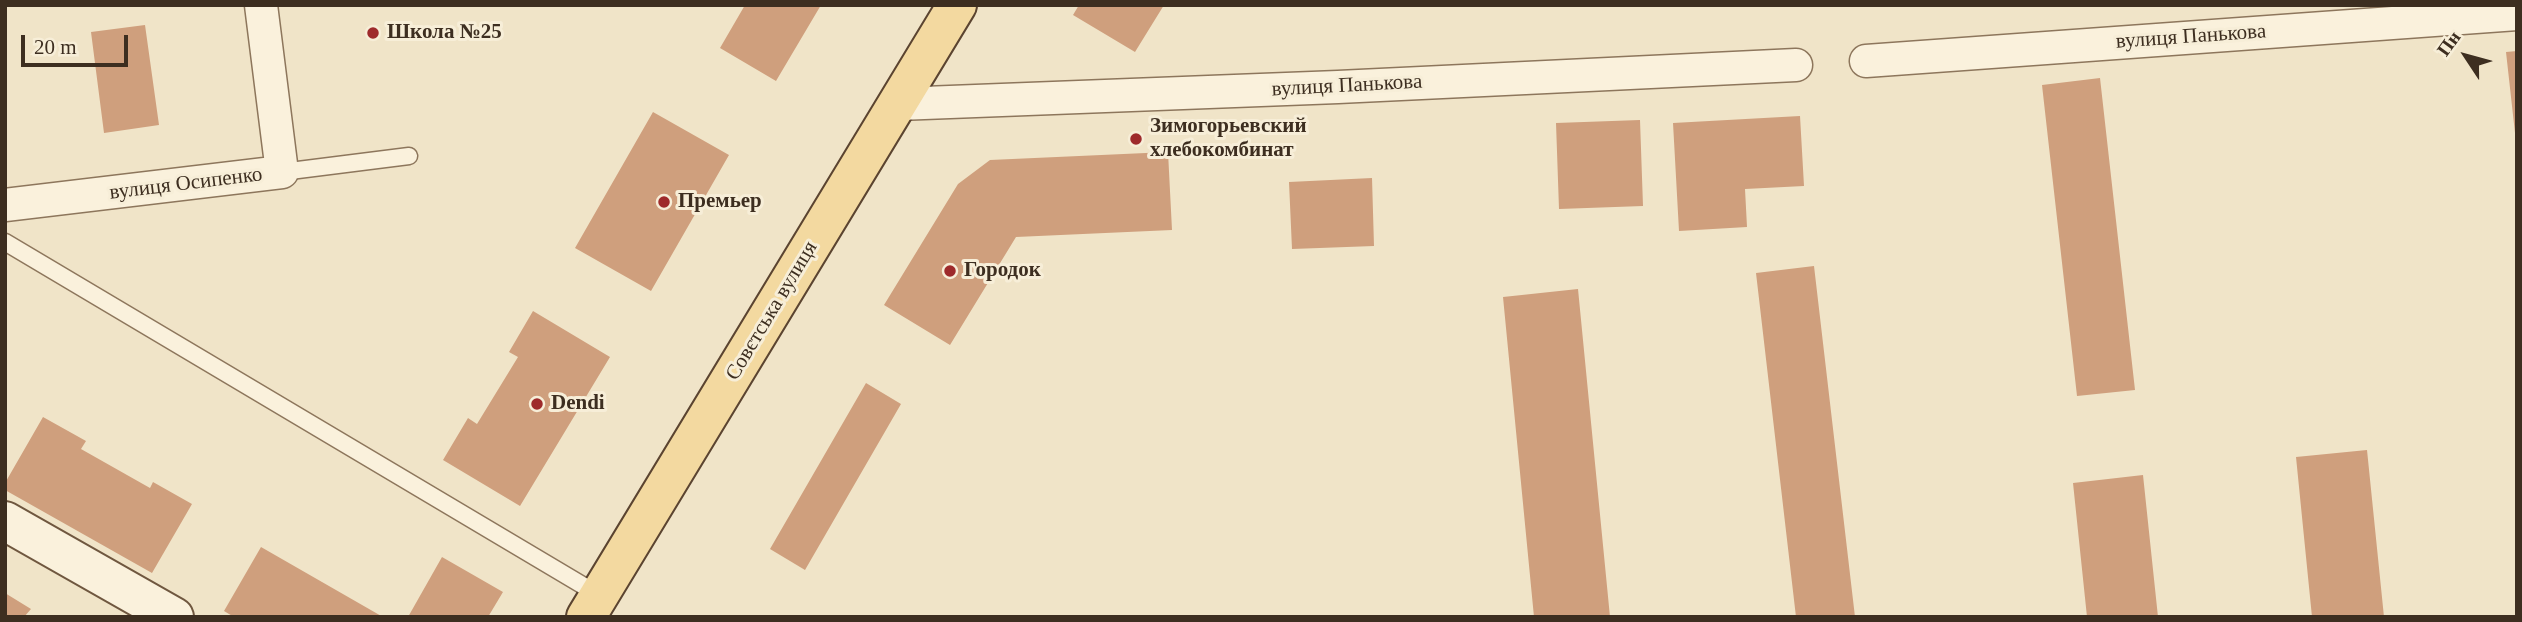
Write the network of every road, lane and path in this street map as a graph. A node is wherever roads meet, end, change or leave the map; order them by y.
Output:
1 (261, 5) edge
2 (957, 5) edge
3 (2517, 14) edge
4 (1866, 61) dead end
5 (1796, 65) dead end
6 (898, 104) junction
7 (409, 156) dead end
8 (282, 172) junction
9 (5, 205) edge
10 (5, 242) edge
11 (5, 521) edge
12 (593, 606) edge
13 (174, 617) edge

1 - 8 street, вулиця Осипенко
2 - 6 main road, Совєтська вулиця
3 - 4 street, вулиця Панькова
5 - 6 street, вулиця Панькова
6 - 12 main road, Совєтська вулиця
7 - 8 lane
8 - 9 street, вулиця Осипенко
10 - 12 lane
11 - 13 street

